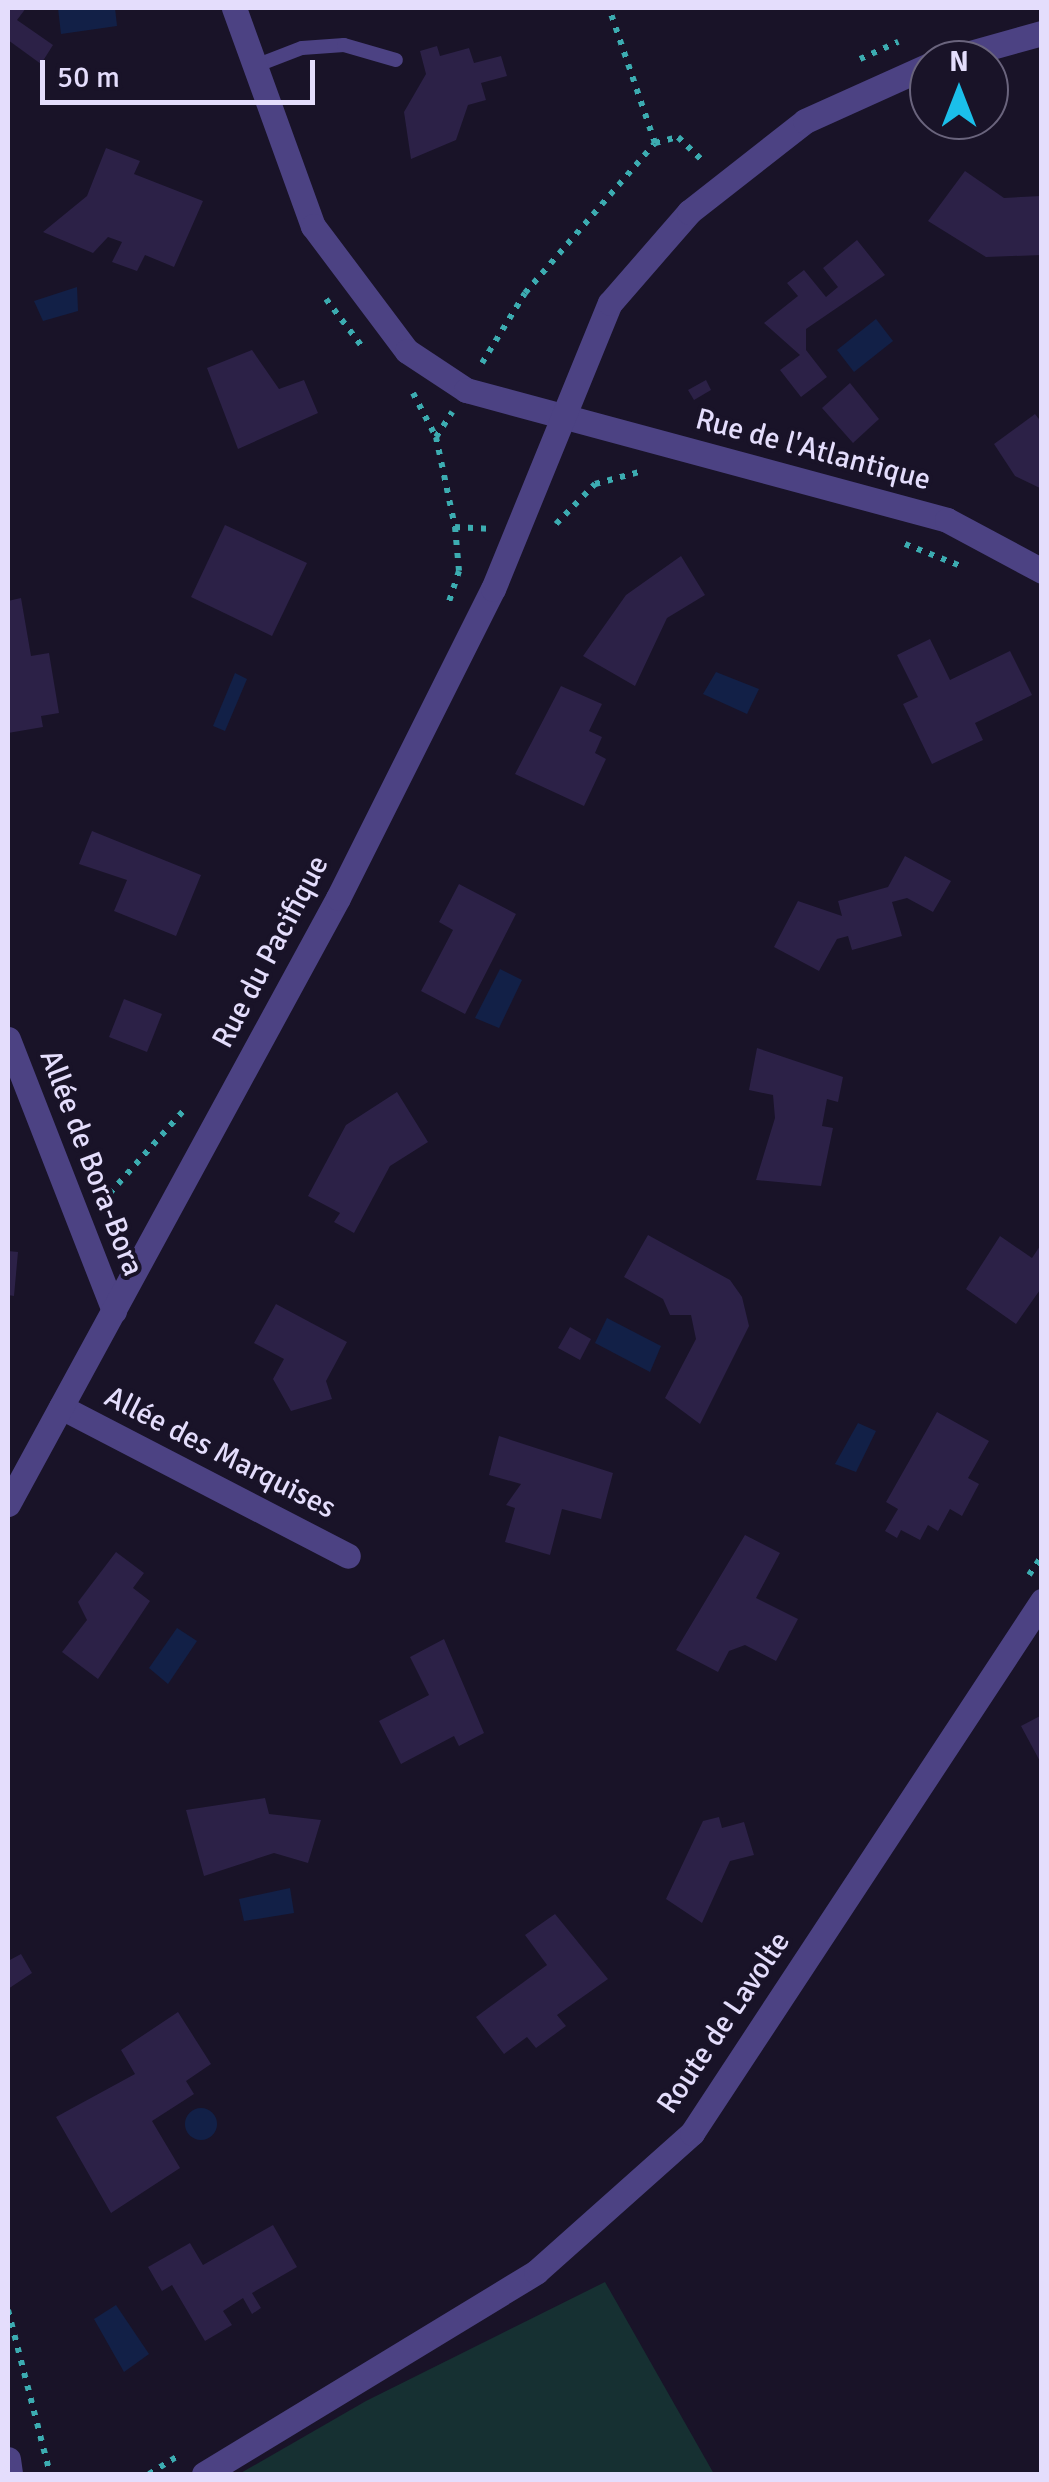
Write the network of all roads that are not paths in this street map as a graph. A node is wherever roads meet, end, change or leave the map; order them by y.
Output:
1 (234, 8) edge
2 (1042, 33) edge
3 (1009, 42) edge
4 (396, 60) dead end
5 (255, 66) junction
6 (909, 73) edge
7 (558, 414) junction
8 (1042, 571) edge
9 (8, 1039) edge
10 (114, 1311) junction
11 (62, 1407) junction
12 (8, 1504) edge
13 (348, 1556) dead end
14 (1031, 1595) edge
15 (8, 2458) edge
16 (10, 2474) edge
17 (204, 2474) edge

1 - 5 street, Rue de l'Atlantique
2 - 3 street
4 - 5 lane
5 - 7 street, Rue de l'Atlantique
6 - 7 street, Rue du Pacifique
7 - 8 street, Rue de l'Atlantique
7 - 10 street, Rue du Pacifique
9 - 10 street, Allée de Bora-Bora
10 - 11 street, Rue du Pacifique
11 - 12 street, Rue du Pacifique
11 - 13 street, Allée des Marquises
14 - 17 street, Route de Lavolte
15 - 16 street

